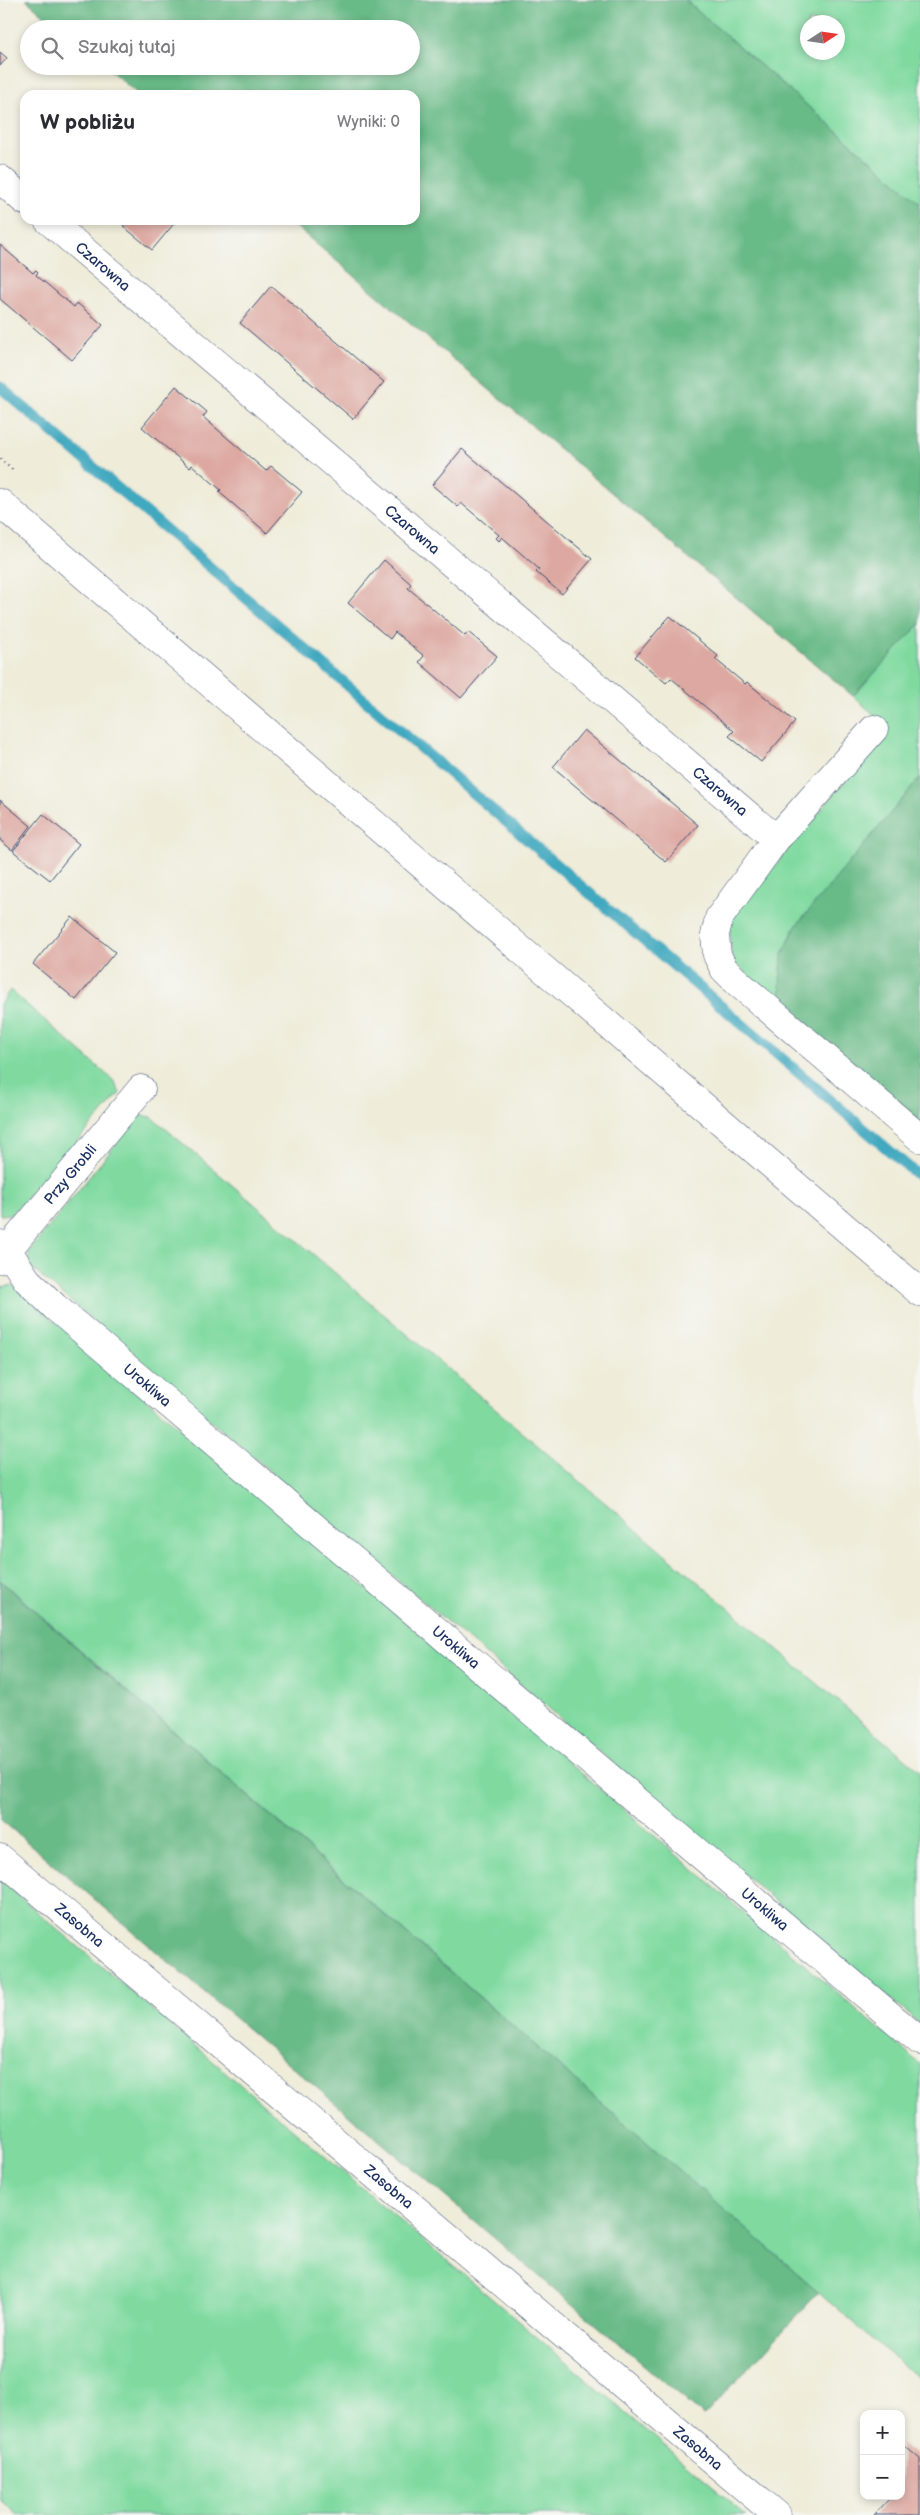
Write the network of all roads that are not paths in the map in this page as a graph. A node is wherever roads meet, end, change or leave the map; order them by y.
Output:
1 (0, 179) edge
2 (20, 196) edge
3 (54, 225) edge
4 (0, 503) edge
5 (874, 729) dead end
6 (776, 839) junction
7 (141, 1089) dead end
8 (920, 1138) edge
9 (3, 1252) edge
10 (920, 1292) edge
11 (0, 1858) edge
12 (920, 2042) edge
13 (777, 2515) edge

1 - 2 street
3 - 6 street, Czarowna
4 - 10 street
5 - 6 street
6 - 8 street
7 - 9 street, Przy Grobli
9 - 12 street, Urokliwa
11 - 13 street, Zasobna

